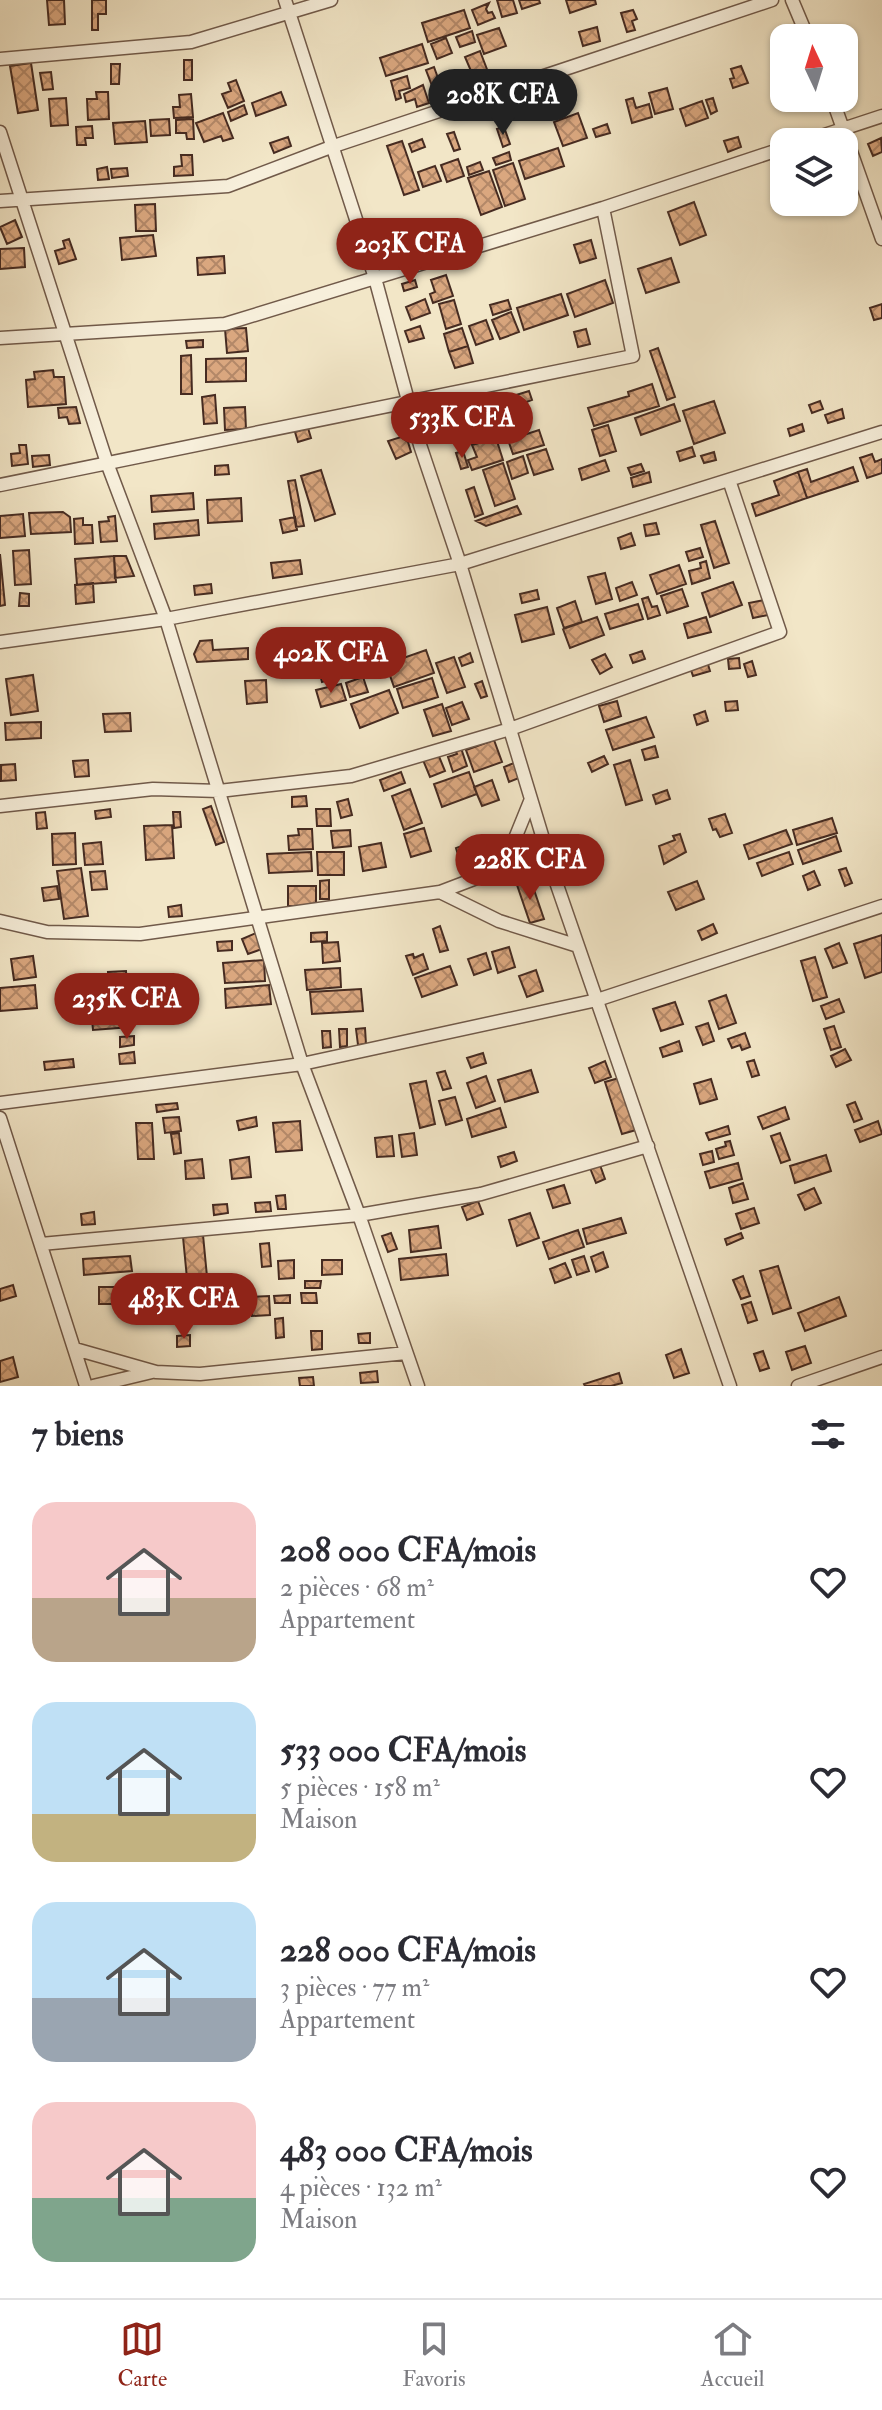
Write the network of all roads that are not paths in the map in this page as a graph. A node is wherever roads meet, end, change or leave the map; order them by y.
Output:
1 (285, 0) edge
2 (331, 0) edge
3 (772, 0) edge
4 (792, 0) edge
5 (289, 14) junction
6 (802, 24) edge
7 (0, 59) edge
8 (838, 112) edge
9 (882, 116) edge
10 (845, 128) joint
11 (0, 132) edge
12 (331, 147) junction
13 (770, 153) edge
14 (858, 167) edge
15 (23, 199) junction
16 (0, 201) edge
17 (603, 208) junction
18 (882, 239) edge
19 (375, 278) junction
20 (63, 333) junction
21 (0, 338) edge
22 (409, 401) junction
23 (882, 432) edge
24 (107, 463) junction
25 (729, 480) junction
26 (0, 485) edge
27 (460, 564) junction
28 (166, 619) junction
29 (0, 642) edge
30 (510, 729) junction
31 (219, 791) junction
32 (531, 799) junction
33 (0, 806) edge
34 (440, 892) junction
35 (882, 906) edge
36 (257, 919) junction
37 (0, 921) edge
38 (578, 946) junction
39 (597, 1000) junction
40 (302, 1064) junction
41 (0, 1103) edge
42 (0, 1118) edge
43 (648, 1146) junction
44 (359, 1215) junction
45 (41, 1244) junction
46 (75, 1349) junction
47 (406, 1353) junction
48 (882, 1357) edge
49 (156, 1372) junction
50 (86, 1386) edge
51 (93, 1386) edge
52 (418, 1386) edge
53 (730, 1386) edge
54 (798, 1386) edge

1 - 5 street
2 - 5 street
3 - 12 street
4 - 6 street
5 - 7 street
5 - 12 street
8 - 10 street
9 - 10 street
11 - 15 street
12 - 15 street
12 - 19 street
13 - 17 street
14 - 18 street
15 - 16 street
15 - 20 street
17 - 19 street
17 - 22 street
19 - 20 street
19 - 22 street
20 - 21 street
20 - 24 street
22 - 24 street
22 - 27 street
23 - 25 street
24 - 26 street
24 - 28 street
25 - 27 street
25 - 30 street
27 - 28 street
27 - 30 street
28 - 29 street
28 - 31 street
30 - 31 street
30 - 32 street
31 - 33 street
31 - 36 street
32 - 34 street
32 - 38 street
34 - 36 street
34 - 38 street
35 - 39 street
36 - 37 street
36 - 40 street
38 - 39 street
39 - 40 street
39 - 43 street
40 - 41 street
40 - 44 street
42 - 45 street
43 - 44 street
43 - 53 street
44 - 45 street
44 - 47 street
45 - 46 street
46 - 49 street
46 - 50 street
47 - 49 street
47 - 52 street
48 - 54 street
49 - 51 street

